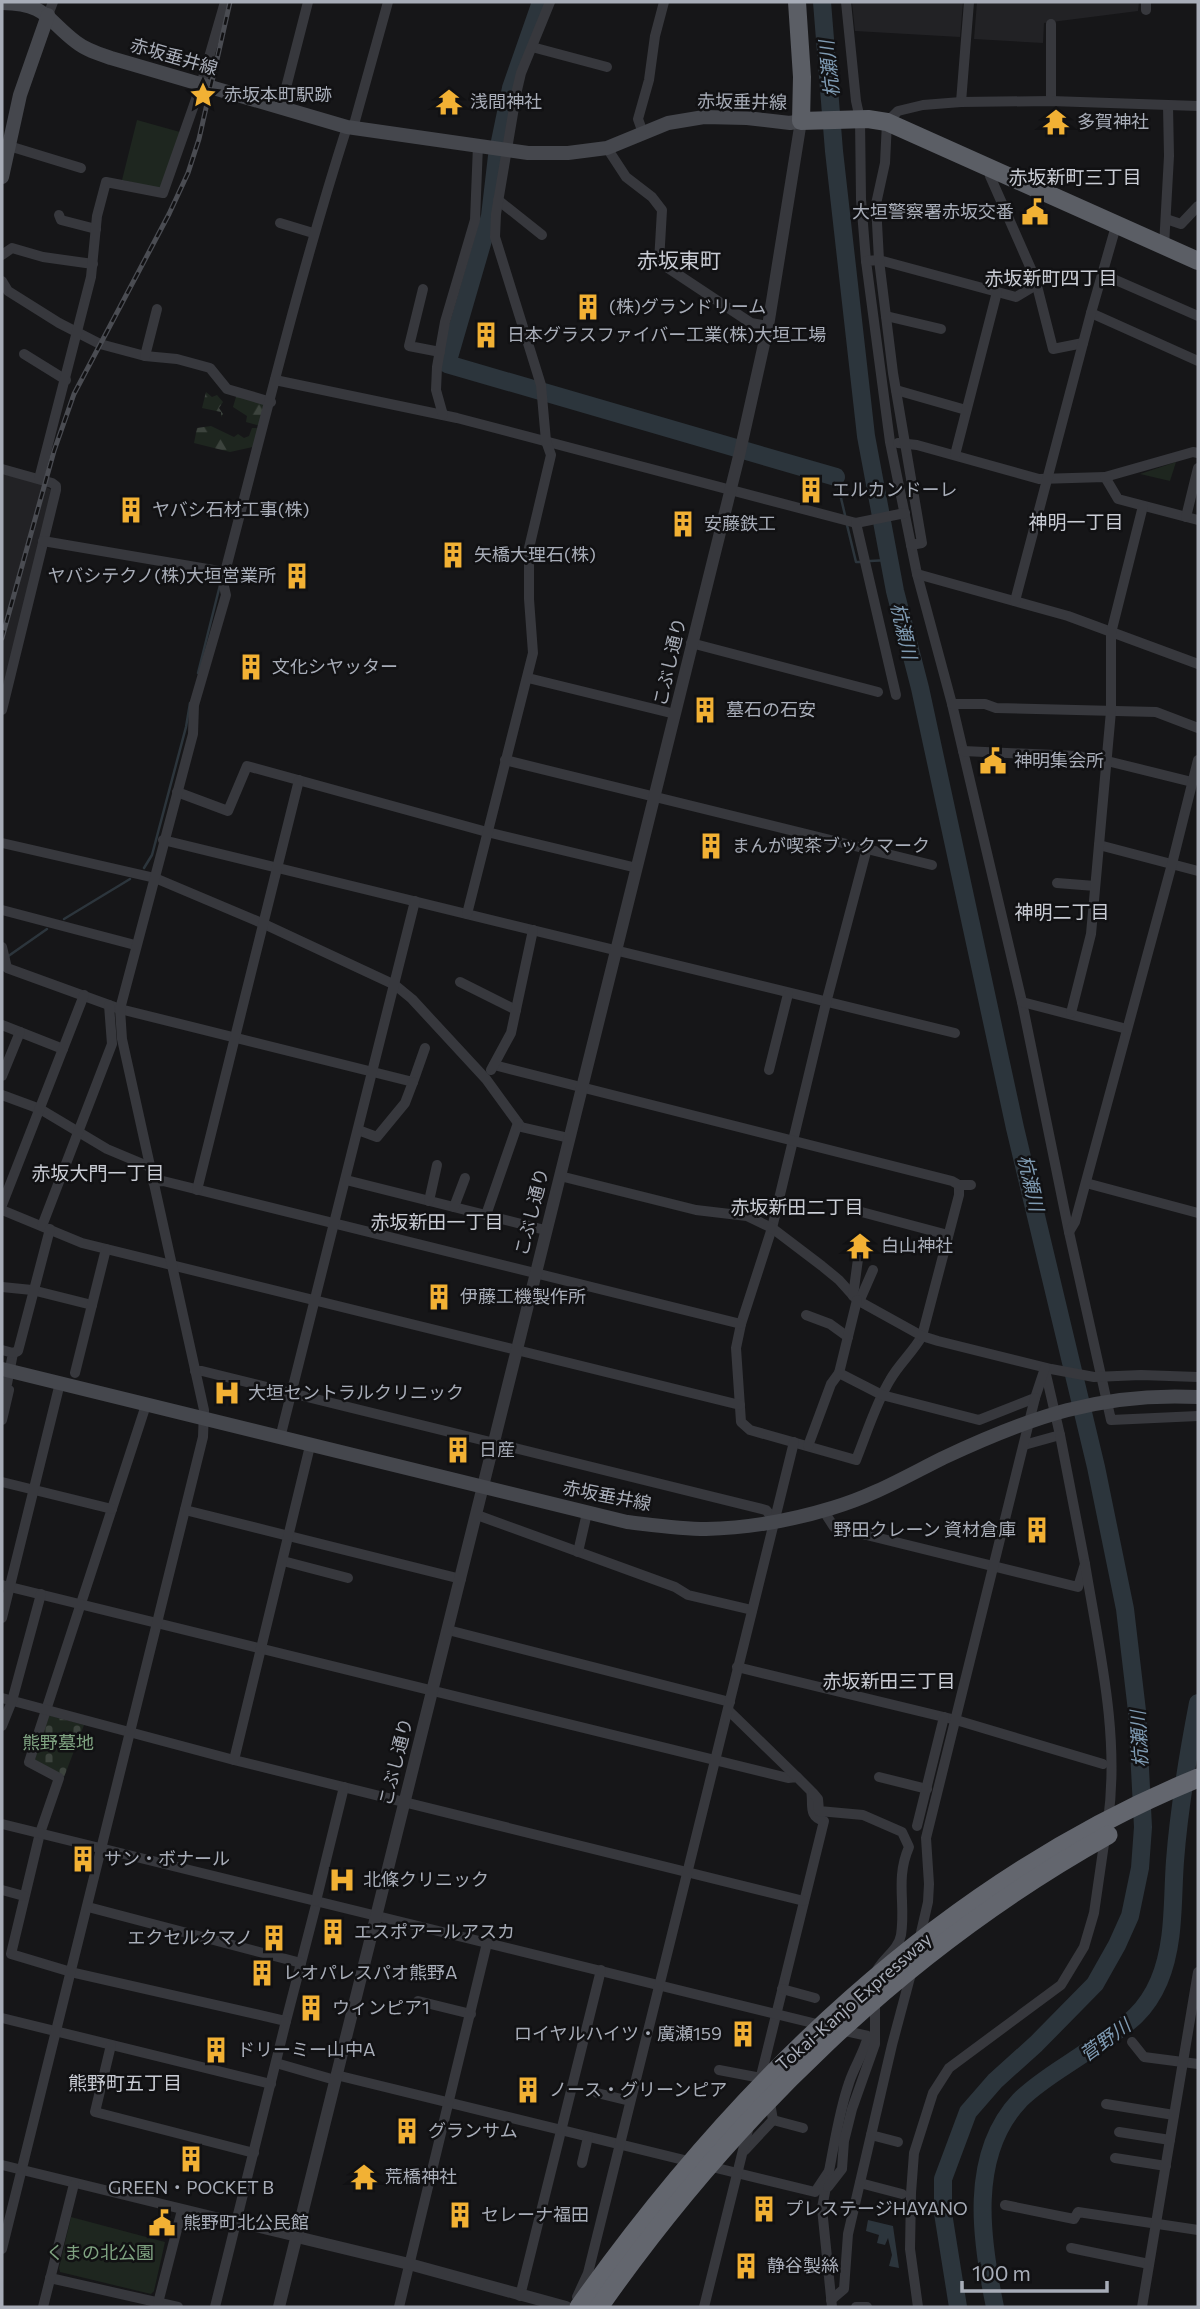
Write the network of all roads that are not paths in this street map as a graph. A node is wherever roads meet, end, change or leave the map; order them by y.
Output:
1 (225, 2) edge
2 (308, 2) edge
3 (388, 2) edge
4 (550, 2) edge
5 (664, 2) edge
6 (797, 2) edge
7 (846, 2) edge
8 (969, 2) edge
9 (2, 3) edge
10 (51, 8) edge
11 (1051, 23) dead end
12 (532, 47) junction
13 (607, 67) dead end
14 (201, 85) junction
15 (1051, 101) junction
16 (961, 102) junction
17 (1168, 106) junction
18 (1198, 106) edge
19 (281, 107) junction
20 (860, 119) junction
21 (802, 121) junction
22 (887, 122) junction
23 (350, 127) junction
24 (643, 133) junction
25 (9, 146) junction
26 (495, 148) junction
27 (607, 148) junction
28 (81, 168) dead end
29 (992, 170) junction
30 (2, 177) edge
31 (498, 200) junction
32 (1198, 205) edge
33 (59, 215) dead end
34 (1166, 219) junction
35 (280, 223) dead end
36 (1116, 226) junction
37 (96, 229) junction
38 (313, 233) junction
39 (542, 235) dead end
40 (1164, 246) junction
41 (2, 255) edge
42 (879, 260) junction
43 (866, 261) junction
44 (1198, 261) edge
45 (93, 264) junction
46 (1102, 274) junction
47 (2, 281) edge
48 (1036, 285) junction
49 (423, 289) dead end
50 (997, 292) junction
51 (157, 309) dead end
52 (1091, 313) junction
53 (886, 316) junction
54 (1198, 316) edge
55 (768, 326) junction
56 (941, 329) dead end
57 (75, 332) junction
58 (1083, 343) junction
59 (440, 352) junction
60 (24, 354) dead end
61 (145, 356) junction
62 (1198, 361) edge
63 (66, 380) junction
64 (275, 380) junction
65 (895, 390) junction
66 (271, 402) junction
67 (966, 410) junction
68 (443, 415) junction
69 (545, 441) junction
70 (890, 442) junction
71 (904, 443) junction
72 (1198, 453) edge
73 (955, 455) junction
74 (1198, 468) edge
75 (2, 469) edge
76 (1105, 477) junction
77 (1046, 478) junction
78 (39, 479) junction
79 (730, 491) junction
80 (1143, 506) junction
81 (902, 514) junction
82 (1185, 517) junction
83 (1198, 520) edge
84 (852, 522) junction
85 (43, 541) junction
86 (911, 545) junction
87 (225, 572) junction
88 (916, 574) junction
89 (1015, 601) junction
90 (1111, 633) junction
91 (691, 643) junction
92 (1198, 664) edge
93 (528, 678) junction
94 (878, 692) dead end
95 (896, 695) dead end
96 (952, 704) junction
97 (2, 710) edge
98 (1111, 710) junction
99 (675, 714) junction
100 (1198, 728) edge
101 (963, 751) junction
102 (505, 760) junction
103 (1198, 760) edge
104 (1107, 761) junction
105 (299, 780) junction
106 (1192, 782) junction
107 (177, 792) junction
108 (654, 796) junction
109 (487, 832) junction
110 (163, 839) junction
111 (2, 843) edge
112 (1099, 845) junction
113 (867, 848) junction
114 (1172, 864) junction
115 (932, 865) dead end
116 (276, 867) junction
117 (636, 868) junction
118 (1198, 871) edge
119 (155, 878) junction
120 (1058, 883) dead end
121 (1096, 886) junction
122 (415, 901) junction
123 (2, 909) edge
124 (467, 914) junction
125 (264, 924) junction
126 (533, 930) junction
127 (135, 945) junction
128 (616, 950) junction
129 (4, 957) edge
130 (460, 982) dead end
131 (394, 985) junction
132 (788, 994) junction
133 (83, 995) junction
134 (1022, 1002) junction
135 (826, 1003) junction
136 (114, 1007) junction
137 (516, 1010) junction
138 (1071, 1013) junction
139 (2, 1025) edge
140 (1127, 1028) junction
141 (20, 1032) junction
142 (955, 1034) dead end
143 (236, 1038) junction
144 (425, 1048) dead end
145 (63, 1049) junction
146 (494, 1065) junction
147 (769, 1070) dead end
148 (373, 1072) junction
149 (2, 1076) edge
150 (486, 1079) junction
151 (413, 1082) junction
152 (582, 1088) junction
153 (2, 1095) edge
154 (40, 1109) junction
155 (518, 1123) junction
156 (358, 1130) junction
157 (78, 1132) junction
158 (569, 1139) junction
159 (794, 1141) junction
160 (437, 1165) dead end
161 (150, 1167) junction
162 (560, 1176) junction
163 (464, 1178) dead end
164 (346, 1180) junction
165 (153, 1182) junction
166 (1086, 1183) junction
167 (959, 1185) junction
168 (971, 1185) dead end
169 (5, 1188) edge
170 (197, 1189) junction
171 (429, 1201) junction
172 (454, 1207) junction
173 (2, 1208) edge
174 (854, 1210) dead end
175 (1198, 1213) edge
176 (486, 1215) junction
177 (335, 1223) junction
178 (46, 1227) junction
179 (772, 1228) junction
180 (545, 1230) junction
181 (1069, 1232) junction
182 (948, 1235) junction
183 (106, 1249) junction
184 (858, 1259) dead end
185 (171, 1265) junction
186 (873, 1270) dead end
187 (535, 1273) junction
188 (2, 1287) edge
189 (33, 1290) junction
190 (856, 1299) junction
191 (316, 1300) junction
192 (92, 1305) junction
193 (806, 1315) dead end
194 (740, 1324) junction
195 (848, 1336) junction
196 (922, 1336) junction
197 (516, 1350) junction
198 (7, 1352) edge
199 (1048, 1368) junction
200 (6, 1370) edge
201 (195, 1371) junction
202 (75, 1373) dead end
203 (838, 1373) junction
204 (1198, 1377) edge
205 (1098, 1378) junction
206 (60, 1384) junction
207 (4, 1388) edge
208 (292, 1392) junction
209 (882, 1395) junction
210 (1198, 1397) edge
211 (1035, 1398) junction
212 (146, 1405) junction
213 (740, 1405) junction
214 (1198, 1416) edge
215 (2, 1420) edge
216 (204, 1420) junction
217 (1060, 1435) junction
218 (280, 1438) junction
219 (794, 1442) junction
220 (494, 1443) junction
221 (1024, 1445) junction
222 (310, 1446) junction
223 (808, 1446) junction
224 (2, 1482) edge
225 (483, 1488) junction
226 (33, 1489) junction
227 (112, 1509) junction
228 (185, 1510) junction
229 (823, 1510) junction
230 (587, 1513) junction
231 (477, 1515) junction
232 (775, 1521) junction
233 (289, 1536) junction
234 (578, 1552) junction
235 (283, 1561) junction
236 (1085, 1564) junction
237 (995, 1565) junction
238 (348, 1578) dead end
239 (461, 1579) junction
240 (6, 1586) edge
241 (41, 1594) junction
242 (81, 1604) junction
243 (752, 1611) junction
244 (2, 1618) edge
245 (158, 1622) junction
246 (448, 1630) junction
247 (261, 1647) junction
248 (737, 1667) junction
249 (432, 1690) junction
250 (7, 1700) edge
251 (729, 1706) junction
252 (46, 1711) junction
253 (944, 1717) junction
254 (956, 1720) junction
255 (2, 1726) edge
256 (131, 1734) junction
257 (234, 1760) junction
258 (716, 1760) junction
259 (1103, 1764) dead end
260 (797, 1777) junction
261 (879, 1777) dead end
262 (1198, 1778) edge
263 (344, 1787) junction
264 (1198, 1787) edge
265 (927, 1789) junction
266 (811, 1791) junction
267 (404, 1803) junction
268 (2, 1824) edge
269 (917, 1825) dead end
270 (40, 1833) junction
271 (102, 1848) junction
272 (688, 1872) junction
273 (2, 1890) edge
274 (24, 1896) junction
275 (317, 1901) junction
276 (804, 1901) junction
277 (88, 1907) junction
278 (376, 1915) junction
279 (487, 1943) junction
280 (6, 1953) edge
281 (302, 1963) junction
282 (601, 1970) junction
283 (71, 1972) junction
284 (1198, 1972) edge
285 (660, 1984) junction
286 (1197, 1986) edge
287 (782, 1989) junction
288 (815, 1998) dead end
289 (418, 2001) dead end
290 (471, 2014) junction
291 (776, 2014) junction
292 (2, 2018) edge
293 (286, 2021) junction
294 (57, 2032) junction
295 (1132, 2042) dead end
296 (111, 2045) junction
297 (1183, 2062) junction
298 (276, 2063) junction
299 (764, 2063) junction
300 (1198, 2064) edge
301 (719, 2070) dead end
302 (335, 2078) junction
303 (761, 2078) junction
304 (271, 2084) junction
305 (597, 2093) dead end
306 (630, 2101) junction
307 (449, 2104) junction
308 (1107, 2104) dead end
309 (1174, 2115) junction
310 (773, 2120) junction
311 (803, 2128) dead end
312 (561, 2130) junction
313 (1119, 2132) dead end
314 (871, 2135) junction
315 (588, 2137) junction
316 (1170, 2140) junction
317 (898, 2141) dead end
318 (619, 2145) junction
319 (744, 2151) junction
320 (254, 2153) junction
321 (1115, 2158) dead end
322 (582, 2163) dead end
323 (2, 2165) edge
324 (1166, 2166) junction
325 (22, 2170) junction
326 (829, 2171) junction
327 (738, 2175) junction
328 (860, 2183) junction
329 (74, 2184) junction
330 (826, 2189) junction
331 (902, 2194) dead end
332 (1006, 2205) dead end
333 (181, 2210) junction
334 (236, 2223) junction
335 (1156, 2223) junction
336 (1198, 2230) edge
337 (297, 2237) junction
338 (1071, 2248) dead end
339 (2, 2249) edge
340 (409, 2264) junction
341 (1149, 2264) junction
342 (50, 2278) junction
343 (520, 2296) junction
344 (159, 2303) junction
345 (832, 2303) edge
346 (43, 2307) edge
347 (177, 2307) edge
348 (215, 2307) edge
349 (279, 2307) edge
350 (399, 2307) edge
351 (568, 2307) edge
352 (579, 2307) edge
353 (599, 2307) edge
354 (704, 2307) edge
355 (856, 2307) edge
356 (867, 2307) edge
357 (918, 2307) edge
358 (1142, 2307) edge

1 - 14 street
2 - 19 street
3 - 23 street
4 - 12 street
5 - 24 street
6 - 21 highway
7 - 20 street
8 - 16 street
9 - 10 main road, 赤坂垂井線
10 - 14 main road, 赤坂垂井線
10 - 25 main road
11 - 15 street
12 - 13 street
12 - 26 street
14 - 19 main road, 赤坂垂井線
14 - 37 street
15 - 16 street
15 - 17 street
16 - 22 street
17 - 18 street
17 - 34 street
19 - 23 main road, 赤坂垂井線
20 - 21 highway
20 - 22 highway
20 - 43 street
21 - 24 main road, 赤坂垂井線
21 - 55 street, こぶし通り
22 - 29 highway
22 - 42 street
23 - 26 main road, 赤坂垂井線
23 - 38 street
24 - 27 main road, 赤坂垂井線
25 - 28 street
25 - 30 main road
26 - 27 main road, 赤坂垂井線
26 - 31 street
26 - 59 street
27 - 55 street
29 - 36 highway
29 - 48 street
31 - 39 street
31 - 69 street
32 - 34 street
33 - 37 street
34 - 40 street
35 - 38 street
36 - 40 highway
36 - 46 street
37 - 45 street
38 - 64 street
40 - 44 highway
41 - 45 street
42 - 43 street
42 - 50 street
42 - 53 street
43 - 70 street
45 - 57 street
46 - 52 street
46 - 54 street
47 - 57 street
48 - 50 street
48 - 58 street
49 - 59 street
50 - 67 street
51 - 61 street
52 - 58 street
52 - 62 street
53 - 56 street
53 - 65 street
55 - 79 street, こぶし通り
57 - 61 street
57 - 63 street
58 - 77 street
59 - 68 street
60 - 63 street
61 - 66 street
63 - 78 street
64 - 66 street
64 - 68 street
65 - 67 street
65 - 71 street
66 - 87 street
67 - 73 street
68 - 69 street
69 - 79 street
69 - 93 street
70 - 71 street
70 - 81 street
71 - 73 street
71 - 86 street
72 - 76 street
73 - 77 street
74 - 82 street
75 - 78 street
76 - 77 street
76 - 80 street
77 - 89 street
78 - 85 street
79 - 84 street
79 - 91 street, こぶし通り
80 - 82 street
80 - 90 street
81 - 84 street
81 - 86 street
82 - 83 street
84 - 95 street
85 - 87 street
85 - 97 street
86 - 88 street
87 - 107 street
88 - 89 street
88 - 96 street
89 - 90 street
90 - 92 street
90 - 98 street
91 - 94 street
91 - 99 street, こぶし通り
93 - 99 street
93 - 102 street
96 - 98 street
96 - 101 street
98 - 100 street
98 - 104 street
99 - 108 street, こぶし通り
101 - 104 street
101 - 134 street
102 - 108 street
102 - 109 street
103 - 106 street
104 - 106 street
104 - 112 street
105 - 107 street
105 - 109 street
105 - 116 street
106 - 114 street
107 - 110 street
108 - 113 street
108 - 117 street, こぶし通り
109 - 117 street
109 - 124 street
110 - 116 street
110 - 119 street
111 - 119 street
112 - 114 street
112 - 121 street
113 - 115 street
113 - 135 street
114 - 118 street
114 - 140 street
116 - 122 street
116 - 125 street
117 - 128 street, こぶし通り
119 - 125 street
119 - 127 street
120 - 121 street
121 - 138 street
122 - 124 street
122 - 131 street
123 - 127 street
124 - 126 street
125 - 131 street
125 - 143 street
126 - 128 street
126 - 137 street
127 - 136 street
128 - 132 street
128 - 152 street, こぶし通り
129 - 133 street
130 - 137 street
131 - 148 street
131 - 150 street
132 - 135 street
132 - 147 street
133 - 136 street
133 - 145 street
134 - 138 street
134 - 181 street
135 - 142 street
135 - 159 street
136 - 143 street
136 - 157 street
136 - 161 street
137 - 146 street
138 - 140 street
139 - 141 street
140 - 166 street
141 - 145 street
141 - 149 street
143 - 148 street
143 - 170 street
144 - 151 street
145 - 154 street
146 - 150 street
146 - 152 street
148 - 151 street
148 - 156 street
150 - 155 street
151 - 156 street
152 - 158 street, こぶし通り
152 - 159 street
153 - 154 street
154 - 157 street
154 - 169 street
155 - 158 street
155 - 176 street
156 - 164 street
157 - 161 street
157 - 178 street
158 - 162 street, こぶし通り
159 - 167 street
159 - 179 street
160 - 171 street
161 - 165 street
162 - 179 street
162 - 180 street, こぶし通り
163 - 172 street
164 - 171 street
164 - 177 street
165 - 170 street
165 - 185 street
166 - 175 street
166 - 181 street
167 - 168 street
167 - 182 street
169 - 173 street
170 - 177 street
171 - 172 street
172 - 176 street
173 - 178 street
174 - 182 street
176 - 180 street
177 - 187 street
177 - 191 street
178 - 183 street
178 - 189 street
179 - 190 street
179 - 194 street
180 - 187 street, こぶし通り
181 - 205 street
182 - 196 street
183 - 185 street
183 - 192 street
184 - 190 street
185 - 191 street
185 - 201 street
186 - 190 street
187 - 194 street
187 - 197 street, こぶし通り
188 - 189 street
189 - 192 street
189 - 198 street
190 - 195 street
190 - 196 street
191 - 197 street
191 - 208 street
192 - 202 street
193 - 195 street
194 - 213 street
195 - 203 street
196 - 199 street
196 - 209 street
197 - 213 street
197 - 220 street, こぶし通り
198 - 200 street
199 - 205 street
199 - 211 street
199 - 217 street
200 - 206 main road, 赤坂垂井線
200 - 207 street
201 - 208 street
201 - 216 street
203 - 209 street
203 - 223 street
204 - 205 street
205 - 214 street
206 - 212 main road, 赤坂垂井線
206 - 226 street
207 - 215 street
208 - 218 street
208 - 220 street
209 - 211 street
209 - 223 street
210 - 229 main road, 赤坂垂井線
211 - 221 street
212 - 216 main road, 赤坂垂井線
212 - 227 street
213 - 219 street
216 - 218 main road, 赤坂垂井線
216 - 228 street
217 - 221 street
217 - 236 street
218 - 222 main road, 赤坂垂井線
219 - 223 street
219 - 232 street
220 - 225 street, こぶし通り
220 - 232 street
221 - 237 street
222 - 225 main road, 赤坂垂井線
222 - 233 street
224 - 226 street
225 - 230 main road, 赤坂垂井線
225 - 231 street, こぶし通り
226 - 227 street
226 - 240 street
227 - 242 street
228 - 233 street
228 - 245 street
229 - 232 main road, 赤坂垂井線
229 - 237 street
230 - 232 main road, 赤坂垂井線
230 - 234 street
231 - 234 street
231 - 239 street, こぶし通り
232 - 243 street
233 - 235 street
233 - 239 street
234 - 243 street
235 - 238 street
235 - 247 street
236 - 237 street
236 - 357 street
237 - 254 street
239 - 246 street, こぶし通り
240 - 241 street
240 - 244 street
241 - 242 street
241 - 250 street
242 - 245 street
242 - 252 street
243 - 248 street
245 - 247 street
245 - 256 street
246 - 249 street, こぶし通り
246 - 251 street
247 - 249 street
247 - 257 street
248 - 251 street
248 - 253 street
249 - 258 street
249 - 267 street, こぶし通り
250 - 252 street
250 - 255 street
251 - 258 street
251 - 260 street
252 - 256 street
252 - 270 street
253 - 254 street
253 - 265 street
254 - 259 street
254 - 314 street
256 - 257 street
256 - 271 street
257 - 263 street
258 - 260 street
258 - 272 street
260 - 266 street
261 - 265 street
262 - 352 highway, Tokai-Kanjo Expressway
263 - 267 street
263 - 275 street
264 - 353 highway, Tokai-Kanjo Expressway
265 - 269 street
266 - 276 street
266 - 330 street
267 - 272 street
267 - 278 street, こぶし通り
268 - 270 street
270 - 271 street
270 - 274 street
271 - 275 street
271 - 277 street
272 - 276 street
272 - 285 street
273 - 274 street
274 - 280 street
275 - 278 street
275 - 281 street
276 - 287 street
277 - 281 street
277 - 283 street
278 - 279 street
278 - 302 street, こぶし通り
279 - 282 street
279 - 290 street
280 - 283 street
281 - 293 street
282 - 285 street
282 - 312 street
283 - 293 street
283 - 294 street
284 - 286 street
285 - 291 street
285 - 306 street
286 - 297 street
287 - 288 street
287 - 291 street
289 - 290 street
290 - 307 street
291 - 299 street
291 - 326 street
292 - 294 street
293 - 298 street
294 - 296 street
294 - 325 street
295 - 297 street
296 - 304 street
296 - 320 street
297 - 300 street
297 - 309 street
298 - 302 street
298 - 304 street
299 - 303 street
299 - 310 street
301 - 303 street
302 - 307 street
302 - 337 street, こぶし通り
303 - 319 street
304 - 320 street
305 - 306 street
306 - 318 street
307 - 312 street
307 - 340 street
308 - 309 street
309 - 316 street
310 - 311 street
310 - 319 street
312 - 315 street
312 - 343 street
313 - 316 street
314 - 317 street
314 - 328 street
315 - 318 street
315 - 322 street
316 - 324 street
318 - 327 street
318 - 351 street
319 - 327 street
320 - 334 street
321 - 324 street
323 - 325 street
324 - 335 street
325 - 329 street
325 - 339 street
326 - 327 street
326 - 330 street
327 - 354 street
328 - 331 street
328 - 345 street
329 - 333 street
329 - 342 street
330 - 345 street
332 - 335 street
333 - 334 street
333 - 344 street
334 - 337 street
334 - 348 street
335 - 336 street
335 - 341 street
337 - 340 street
337 - 349 street, こぶし通り
338 - 341 street
340 - 343 street
340 - 350 street
341 - 358 street
342 - 344 street
342 - 346 street
343 - 351 street
344 - 347 street
355 - 356 street

